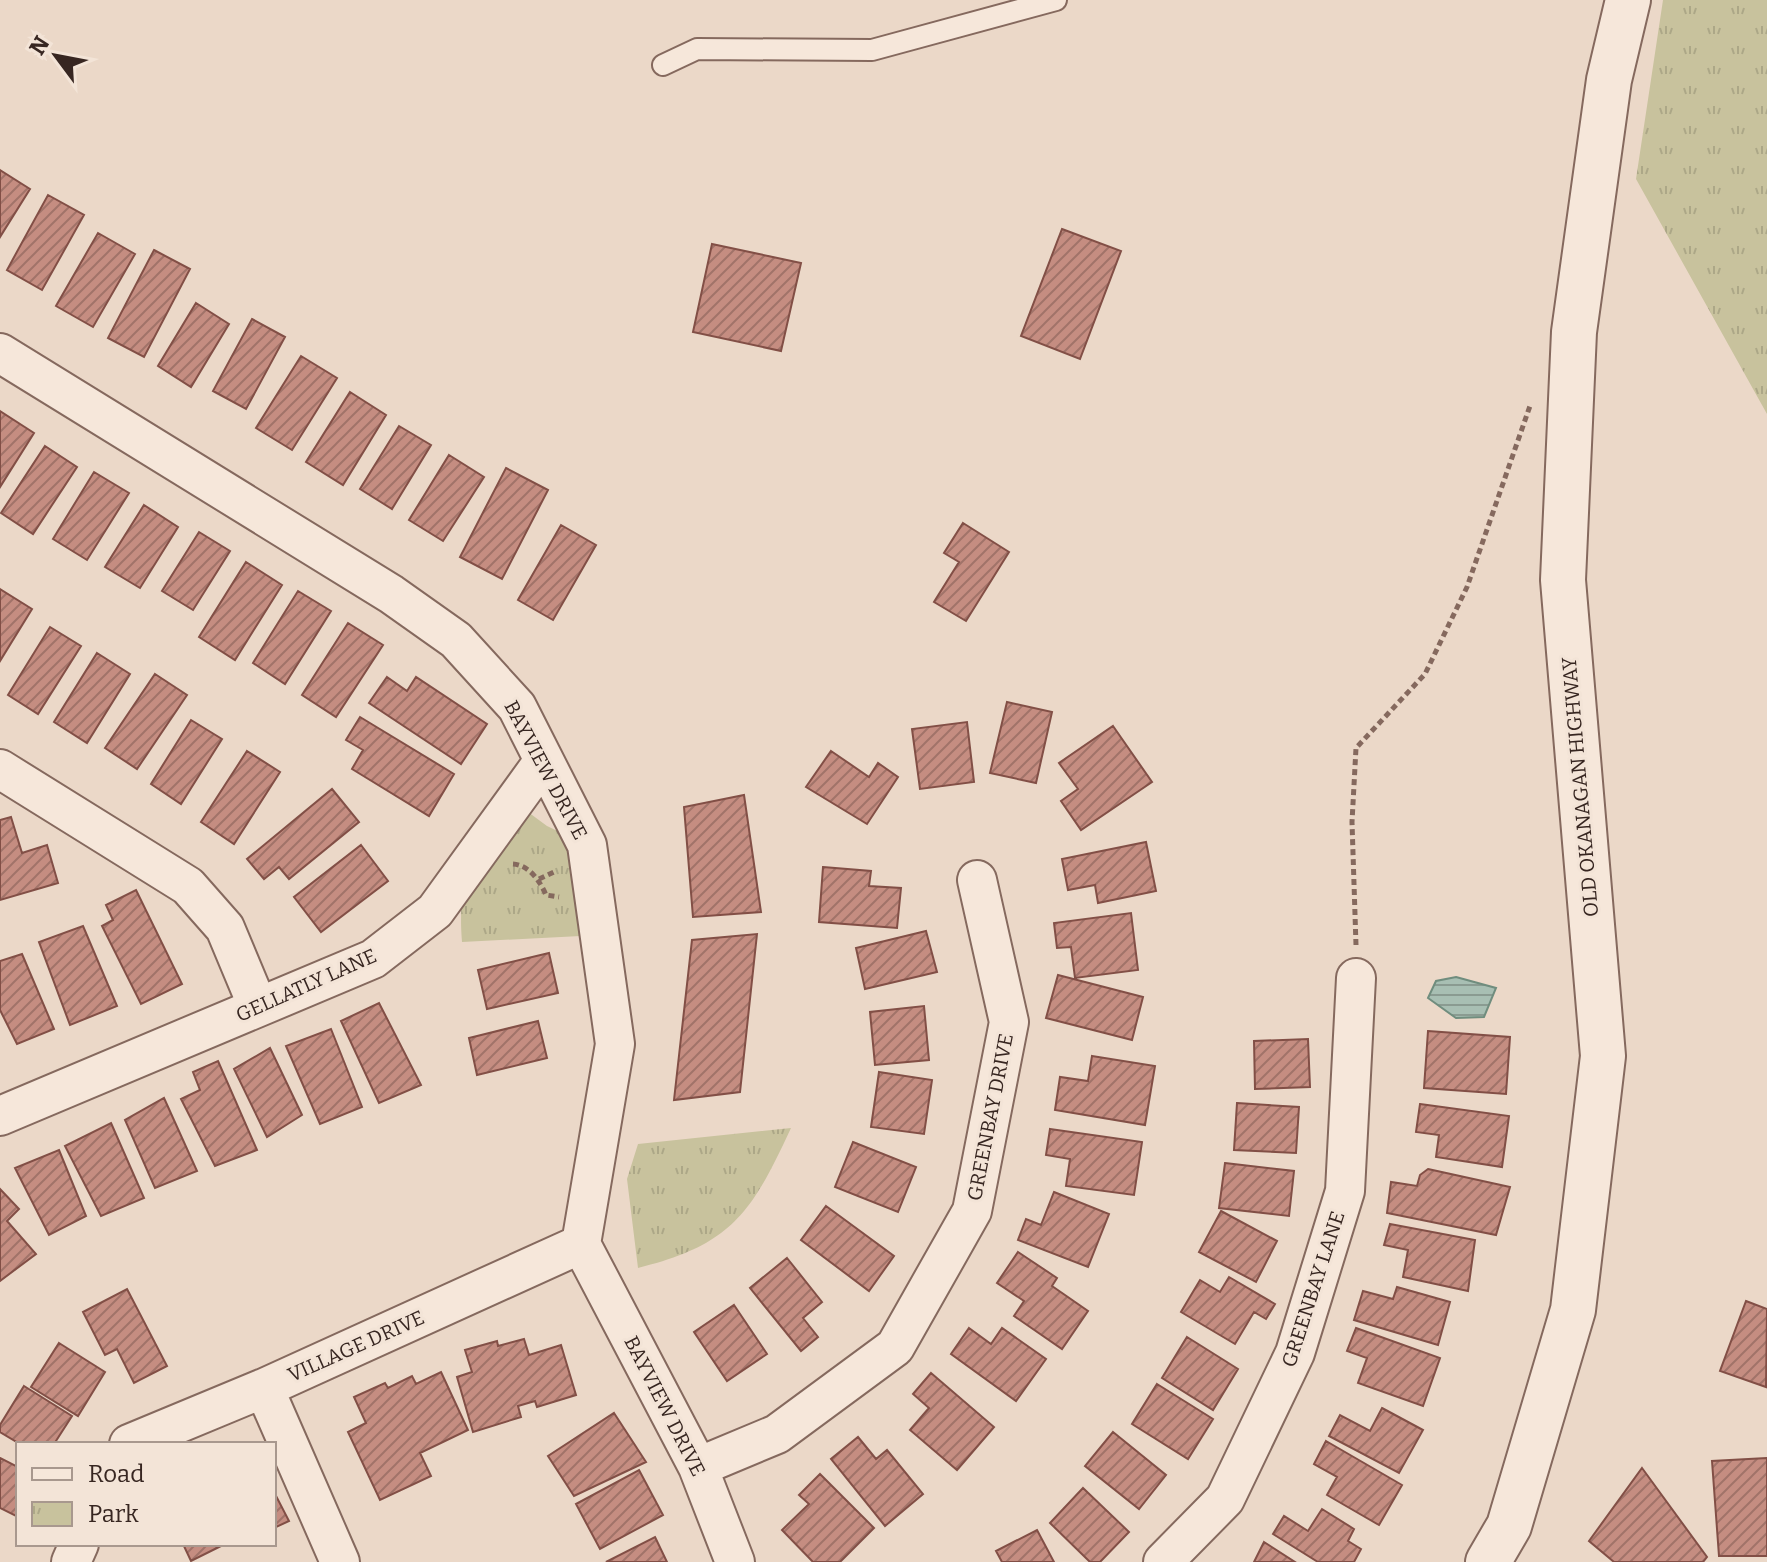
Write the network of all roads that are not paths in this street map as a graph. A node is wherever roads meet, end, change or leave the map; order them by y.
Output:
1 (1056, 0) edge
2 (1628, 0) edge
3 (663, 65) dead end
4 (0, 353) edge
5 (543, 762) junction
6 (0, 769) edge
7 (977, 880) dead end
8 (1356, 978) road end
9 (258, 1007) junction
10 (0, 1116) edge
11 (581, 1244) junction
12 (264, 1388) junction
13 (134, 1442) edge
14 (698, 1467) junction
15 (340, 1562) edge
16 (735, 1562) edge
17 (1163, 1562) edge
18 (1488, 1562) edge

1 - 3 lane
2 - 18 street, OLD OKANAGAN HIGHWAY
4 - 5 street, BAYVIEW DRIVE
5 - 9 street, GELLATLY LANE
5 - 11 street, BAYVIEW DRIVE
6 - 9 street
7 - 14 street, GREENBAY DRIVE
8 - 17 street, GREENBAY LANE
9 - 10 street, GELLATLY LANE
11 - 12 street, VILLAGE DRIVE
11 - 14 street, BAYVIEW DRIVE
12 - 13 street, VILLAGE DRIVE
12 - 15 street
14 - 16 street, BAYVIEW DRIVE

